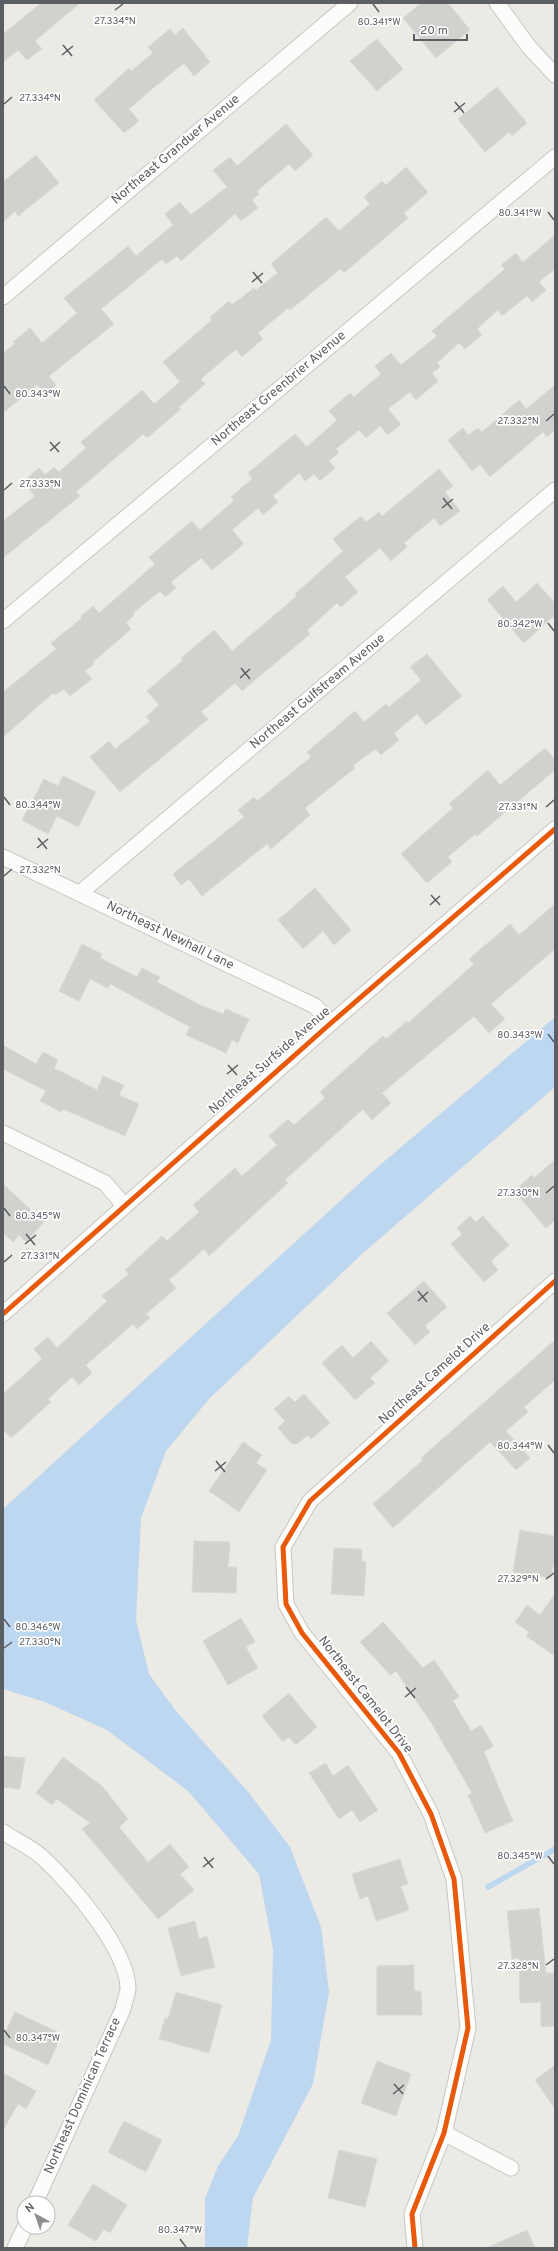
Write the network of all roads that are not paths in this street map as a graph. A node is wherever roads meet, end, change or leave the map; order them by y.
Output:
1 (350, 3) edge
2 (497, 3) edge
3 (555, 74) edge
4 (555, 158) edge
5 (3, 297) edge
6 (555, 490) edge
7 (3, 621) edge
8 (555, 829) edge
9 (3, 857) edge
10 (80, 893) junction
11 (331, 1022) junction
12 (3, 1133) edge
13 (124, 1205) junction
14 (555, 1281) edge
15 (3, 1314) edge
16 (3, 1832) edge
17 (444, 2133) junction
18 (510, 2168) dead end
19 (39, 2195) edge
20 (21, 2235) edge
21 (15, 2248) edge
22 (415, 2248) edge

1 - 5 street, Northeast Granduer Avenue
2 - 3 street
4 - 7 street, Northeast Greenbrier Avenue
6 - 10 street, Northeast Gulfstream Avenue
8 - 11 street, Northeast Surfside Avenue
9 - 10 street, Northeast Newhall Lane
10 - 11 street, Northeast Newhall Lane
11 - 13 street, Northeast Surfside Avenue
12 - 13 street
13 - 15 street, Northeast Surfside Avenue
14 - 17 street, Northeast Camelot Drive
16 - 19 street, Northeast Dominican Terrace
17 - 18 street
17 - 22 street, Northeast Camelot Drive
20 - 21 street

